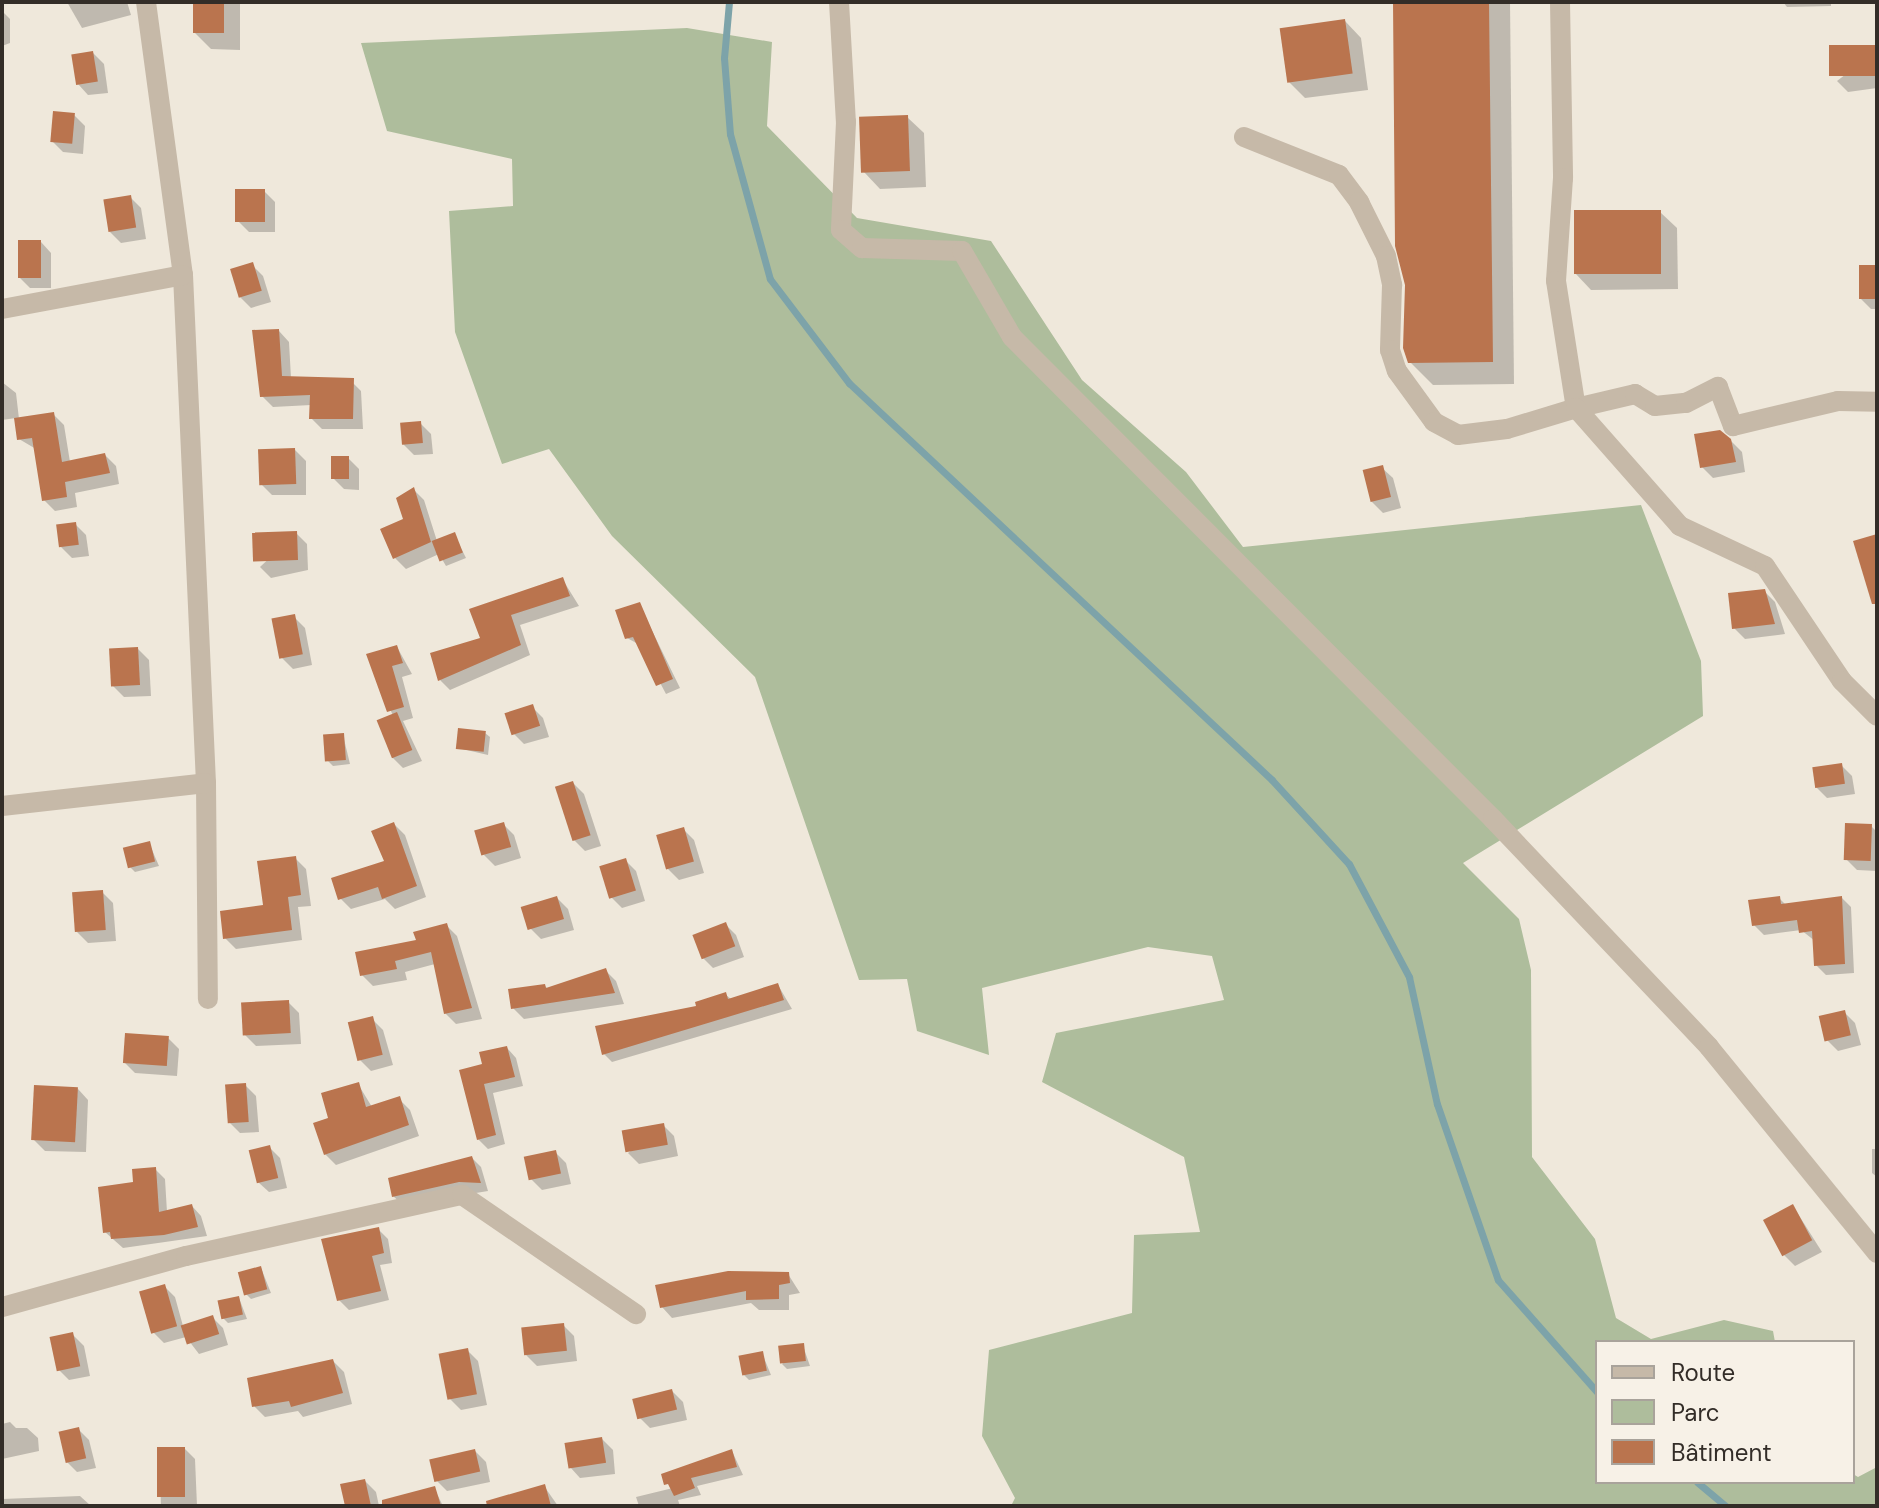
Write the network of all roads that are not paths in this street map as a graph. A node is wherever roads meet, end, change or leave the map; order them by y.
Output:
1 (146, 2) edge
2 (839, 2) edge
3 (1560, 2) edge
4 (1244, 137) dead end
5 (183, 275) junction
6 (2, 309) edge
7 (1877, 402) edge
8 (1576, 408) junction
9 (1877, 716) edge
10 (206, 783) junction
11 (2, 806) edge
12 (208, 999) dead end
13 (1877, 1253) edge
14 (2, 1307) edge
15 (636, 1314) dead end

1 - 5 street
2 - 13 street
3 - 8 street
4 - 8 street
5 - 6 street
5 - 10 street
7 - 8 street
8 - 9 street
10 - 11 street
10 - 12 street
14 - 15 street

